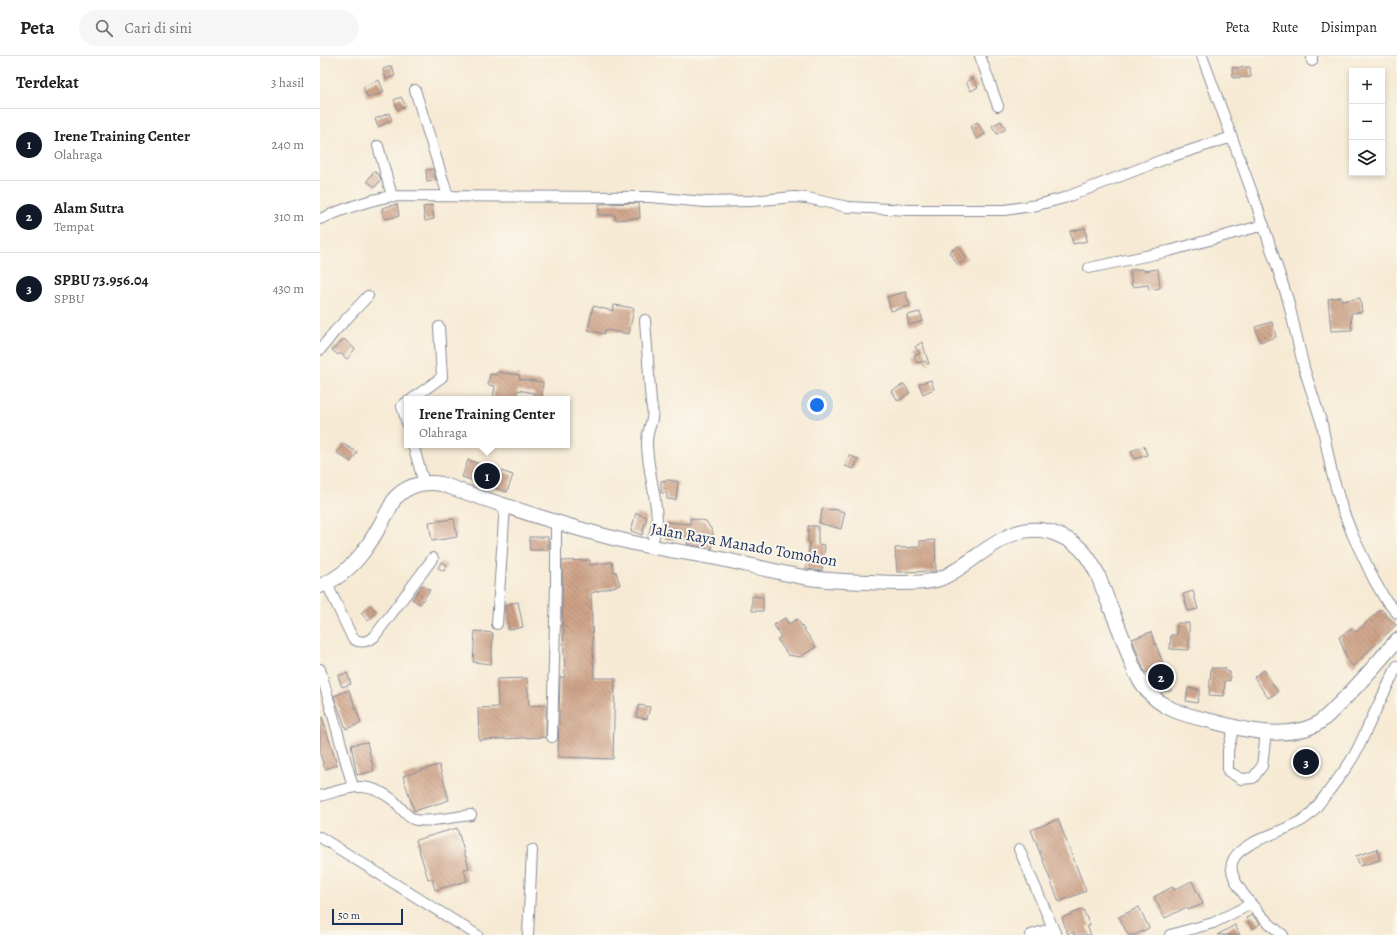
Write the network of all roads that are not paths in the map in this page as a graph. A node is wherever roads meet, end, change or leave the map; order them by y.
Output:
1 (980, 56) edge
2 (1202, 56) edge
3 (415, 90) dead end
4 (998, 106) dead end
5 (1232, 137) junction
6 (378, 146) dead end
7 (392, 196) junction
8 (448, 196) junction
9 (320, 219) edge
10 (1264, 225) junction
11 (1089, 268) dead end
12 (368, 296) dead end
13 (645, 320) dead end
14 (439, 327) dead end
15 (320, 350) edge
16 (416, 396) edge
17 (414, 448) edge
18 (424, 483) junction
19 (505, 506) junction
20 (556, 522) junction
21 (652, 546) junction
22 (433, 558) dead end
23 (323, 585) edge
24 (1397, 613) edge
25 (497, 624) dead end
26 (1397, 640) edge
27 (1397, 666) edge
28 (320, 670) edge
29 (1234, 727) junction
30 (1266, 732) junction
31 (552, 737) dead end
32 (353, 787) junction
33 (320, 796) edge
34 (470, 815) dead end
35 (320, 837) edge
36 (1019, 849) dead end
37 (532, 850) dead end
38 (1251, 904) junction
39 (1055, 931) edge
40 (477, 935) edge
41 (528, 935) edge
42 (1031, 935) edge
43 (1170, 935) edge
44 (1283, 935) edge

1 - 4 street
2 - 5 street
3 - 8 street
5 - 8 street
5 - 10 street
6 - 7 street
7 - 8 street
7 - 9 street
10 - 11 street
10 - 24 street
12 - 15 street
13 - 21 street
14 - 16 street
17 - 18 street
18 - 19 highway, Jalan Raya Manado Tomohon
18 - 23 highway, Jalan Raya Manado Tomohon
19 - 20 highway, Jalan Raya Manado Tomohon
19 - 25 street
20 - 21 highway, Jalan Raya Manado Tomohon
20 - 31 street
21 - 29 highway, Jalan Raya Manado Tomohon
22 - 23 street
26 - 30 highway, Jalan Raya Manado Tomohon
27 - 38 street
28 - 32 street
29 - 30 highway, Jalan Raya Manado Tomohon
29 - 30 street
32 - 33 street
32 - 34 street
35 - 40 street
36 - 39 street
37 - 41 street
38 - 43 street
38 - 44 street
39 - 42 street

